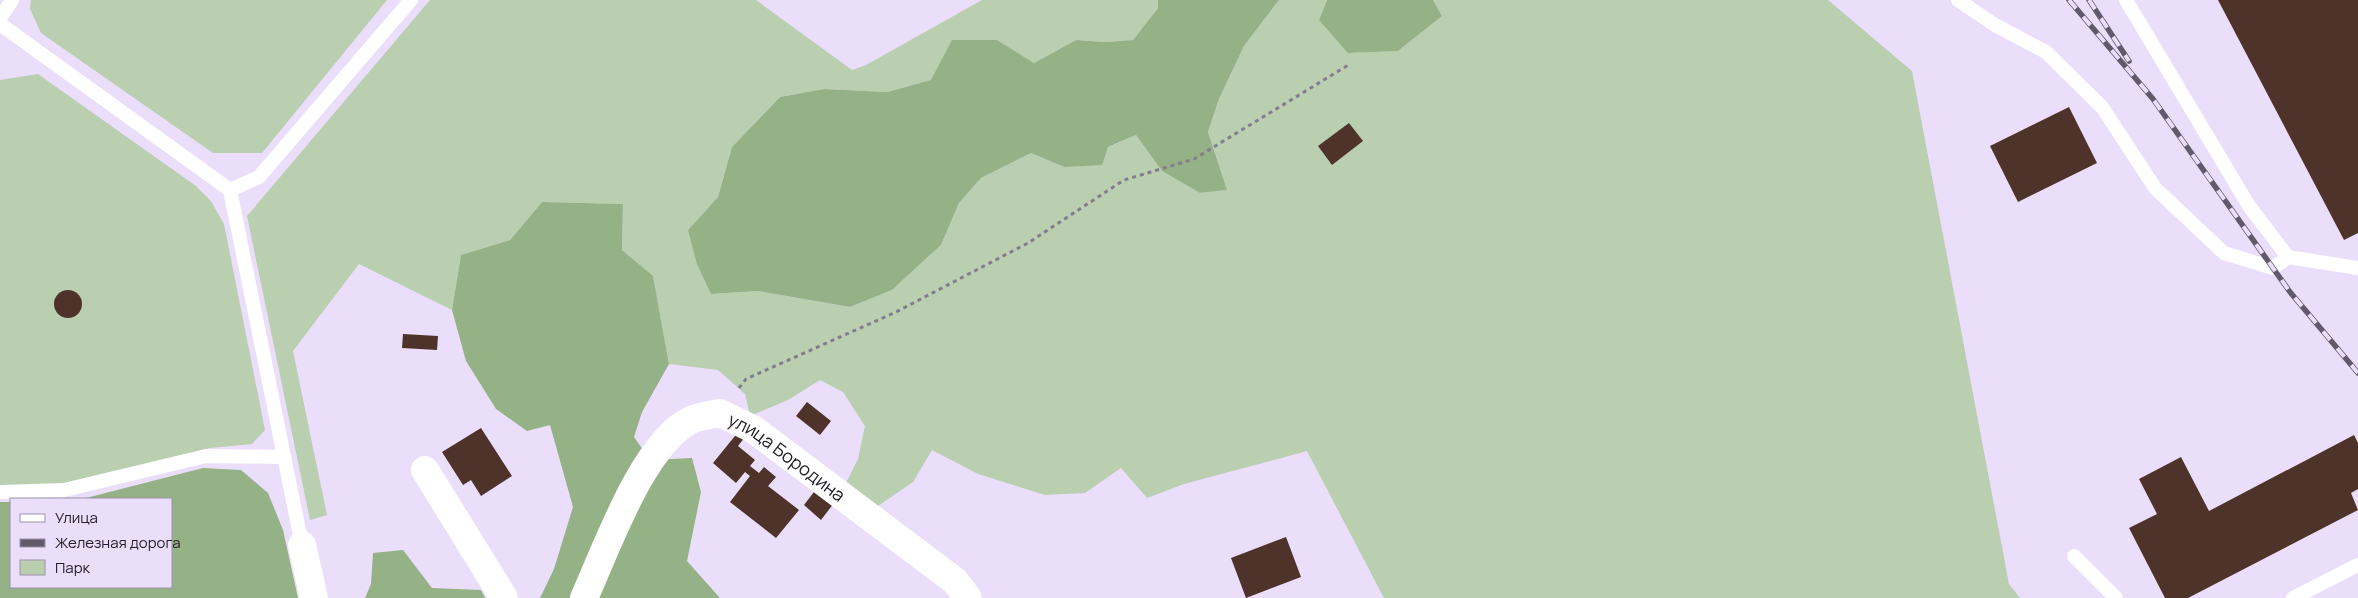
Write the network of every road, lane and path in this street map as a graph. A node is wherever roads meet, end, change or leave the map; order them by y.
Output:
1 (12, 0) edge
2 (411, 0) edge
3 (1958, 0) edge
4 (2126, 0) edge
5 (0, 18) edge
6 (0, 24) edge
7 (1350, 64) dead end
8 (230, 190) junction
9 (2288, 257) junction
10 (2358, 268) edge
11 (720, 413) junction
12 (284, 457) junction
13 (425, 470) dead end
14 (0, 492) edge
15 (302, 545) joint
16 (2074, 556) dead end
17 (2358, 565) edge
18 (314, 598) edge
19 (504, 598) edge
20 (584, 598) edge
21 (968, 598) edge
22 (2116, 598) edge
23 (2293, 598) edge

1 - 5 lane
2 - 8 lane
3 - 9 lane
4 - 9 lane
6 - 8 lane
7 - 11 path
8 - 12 lane
9 - 10 lane
11 - 20 street, улица Бородина
11 - 21 street, улица Бородина
12 - 14 lane
12 - 15 lane
13 - 19 street
15 - 18 street
16 - 22 lane
17 - 23 lane

